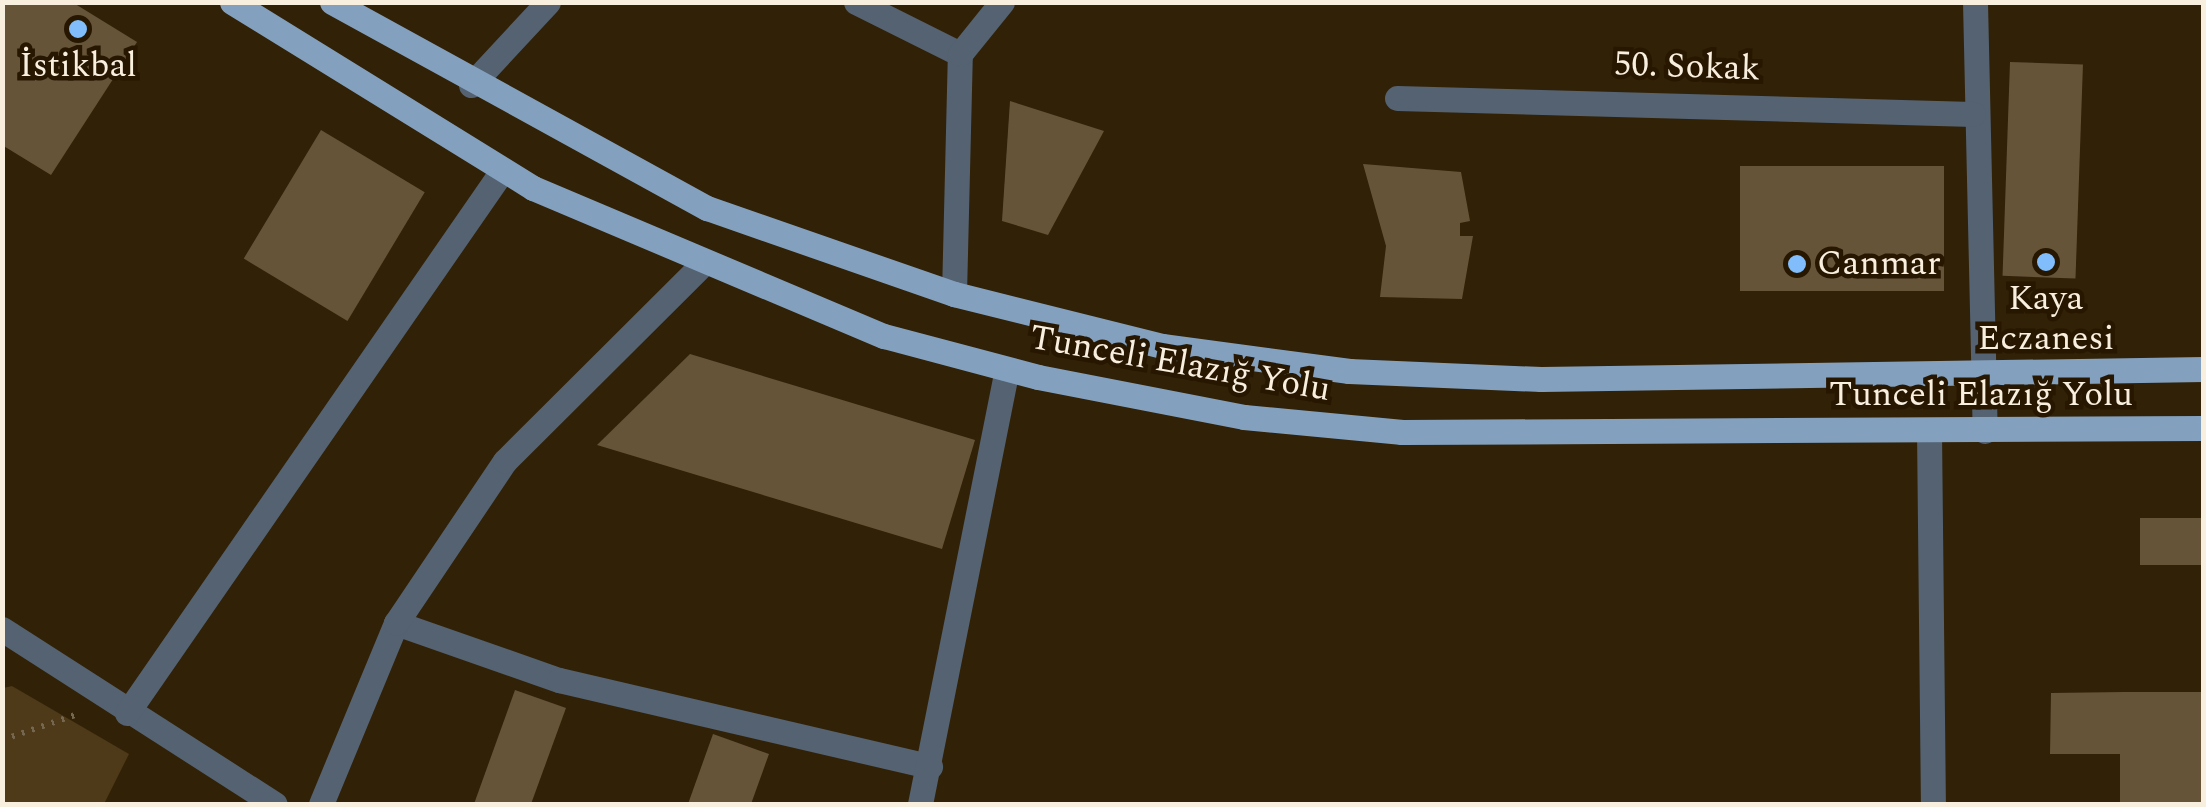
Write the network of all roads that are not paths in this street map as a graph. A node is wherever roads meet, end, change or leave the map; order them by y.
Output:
1 (232, 2) edge
2 (332, 2) edge
3 (548, 2) edge
4 (856, 2) edge
5 (1002, 2) edge
6 (1975, 2) edge
7 (960, 54) junction
8 (471, 85) junction
9 (1397, 98) dead end
10 (1974, 114) junction
11 (502, 171) junction
12 (704, 263) junction
13 (954, 294) junction
14 (2204, 369) edge
15 (1008, 370) junction
16 (1982, 373) junction
17 (2204, 428) edge
18 (1930, 430) junction
19 (1985, 431) junction
20 (396, 623) junction
21 (2, 629) edge
22 (118, 708) junction
23 (930, 766) junction
24 (275, 804) edge
25 (321, 804) edge
26 (920, 804) edge
27 (1933, 804) edge

1 - 11 main road, Tunceli Elazığ Yolu
2 - 8 main road, Tunceli Elazığ Yolu
3 - 8 street
4 - 7 street
5 - 7 street
6 - 10 street
7 - 13 street
8 - 13 main road, Tunceli Elazığ Yolu
9 - 10 street, 50. Sokak
10 - 16 street
11 - 12 main road, Tunceli Elazığ Yolu
11 - 22 street
12 - 15 main road, Tunceli Elazığ Yolu
12 - 20 street
13 - 16 main road, Tunceli Elazığ Yolu
14 - 16 main road, Tunceli Elazığ Yolu
15 - 18 main road, Tunceli Elazığ Yolu
15 - 23 street
16 - 19 street
17 - 19 main road, Tunceli Elazığ Yolu
18 - 19 main road, Tunceli Elazığ Yolu
18 - 27 street
20 - 23 street
20 - 25 street
21 - 22 street
22 - 24 street
23 - 26 street

